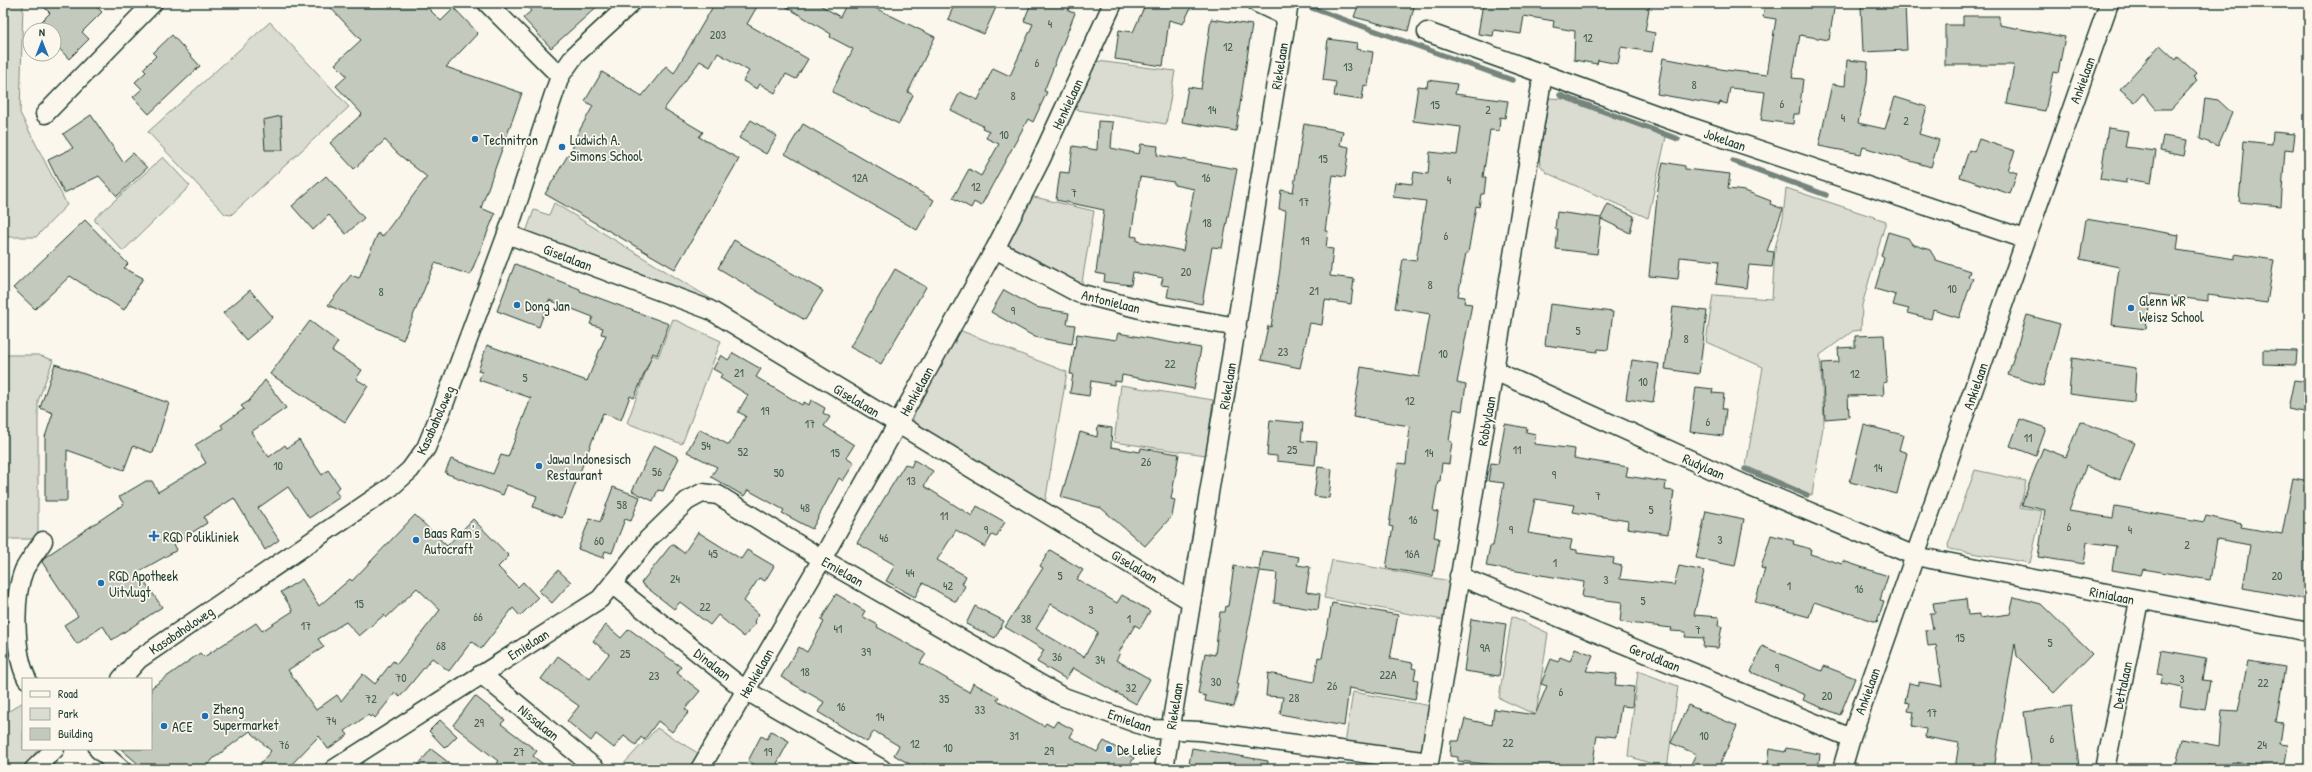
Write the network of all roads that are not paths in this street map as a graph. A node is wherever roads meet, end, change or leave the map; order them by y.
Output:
1 (153, 3) edge
2 (487, 3) edge
3 (631, 3) edge
4 (1113, 3) edge
5 (1257, 3) edge
6 (2109, 3) edge
7 (1288, 10) edge
8 (1428, 32) dead end
9 (1543, 74) junction
10 (560, 76) junction
11 (45, 114) dead end
12 (507, 234) junction
13 (2025, 239) junction
14 (995, 249) junction
15 (1237, 327) junction
16 (1495, 371) junction
17 (898, 424) junction
18 (43, 541) dead end
19 (1916, 556) junction
20 (822, 559) junction
21 (1459, 576) junction
22 (613, 585) junction
23 (1191, 600) junction
24 (2139, 600) junction
25 (2309, 632) edge
26 (481, 674) junction
27 (26, 678) edge
28 (122, 678) edge
29 (745, 690) junction
30 (1170, 731) junction
31 (1851, 738) junction
32 (54, 750) edge
33 (99, 750) edge
34 (345, 766) edge
35 (1428, 766) edge
36 (34, 769) edge
37 (121, 769) edge
38 (596, 769) edge
39 (700, 769) edge
40 (882, 769) edge
41 (1164, 769) edge
42 (1842, 769) edge
43 (2105, 769) edge

1 - 11 street
2 - 10 street
3 - 10 street, Kasabaholoweg
4 - 14 street, Henkielaan
5 - 7 street
6 - 13 street, Ankielaan
7 - 15 street, Riekelaan
8 - 9 street, Jokelaan
9 - 13 street, Jokelaan
9 - 16 street, Robbylaan
10 - 12 street, Kasabaholoweg
12 - 17 street, Giselalaan
12 - 28 street, Kasabaholoweg
13 - 19 street, Ankielaan
14 - 15 street, Antonielaan
14 - 17 street, Henkielaan
15 - 23 street, Riekelaan
16 - 19 street, Rudylaan
16 - 21 street, Robbylaan
17 - 20 street, Henkielaan
17 - 23 street, Giselalaan
18 - 27 street
19 - 24 street, Rinialaan
19 - 31 street, Ankielaan
20 - 22 street, Emielaan
20 - 29 street, Henkielaan
20 - 30 street, Emielaan
21 - 31 street, Geroldlaan
21 - 35 street, Robbylaan
22 - 26 street, Emielaan
22 - 29 street, Dinalaan
23 - 30 street, Riekelaan
24 - 25 street, Rinialaan
24 - 43 street, Dettalaan
26 - 34 street, Emielaan
26 - 38 street, Nissalaan
29 - 39 street, Henkielaan
29 - 40 street, Dinalaan
30 - 35 street, Emielaan
30 - 41 street, Riekelaan
31 - 42 street, Ankielaan
32 - 36 street
33 - 37 street

